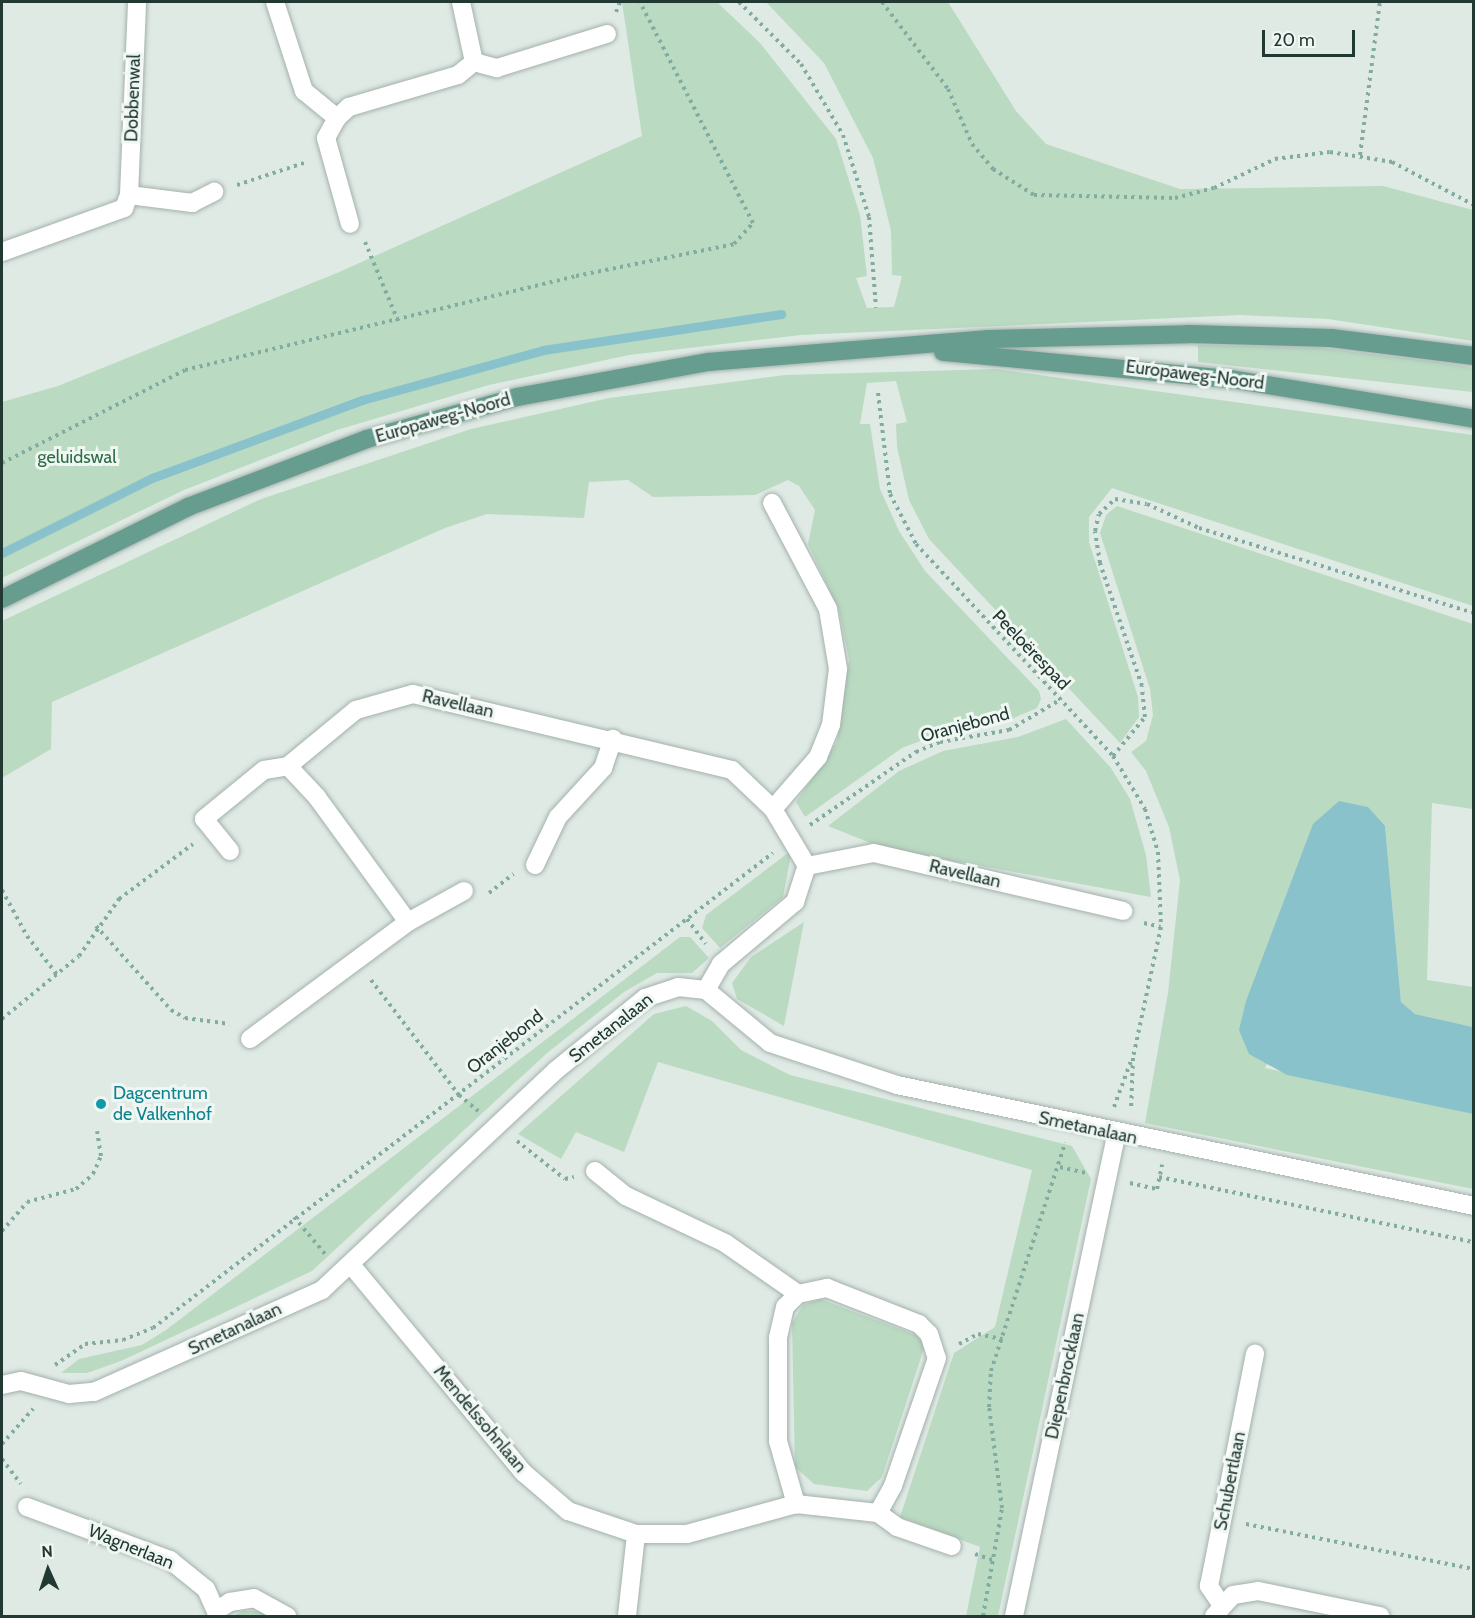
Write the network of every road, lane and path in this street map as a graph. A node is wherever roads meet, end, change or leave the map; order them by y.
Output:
1 (137, 2) edge
2 (275, 2) edge
3 (461, 2) edge
4 (640, 2) edge
5 (739, 2) edge
6 (882, 2) edge
7 (1380, 2) edge
8 (607, 34) dead end
9 (474, 62) junction
10 (337, 118) junction
11 (330, 155) junction
12 (1360, 155) junction
13 (214, 192) joint
14 (129, 195) junction
15 (1473, 205) edge
16 (350, 224) dead end
17 (2, 252) edge
18 (373, 263) dead end
19 (876, 308) dead end
20 (399, 321) junction
21 (914, 348) junction
22 (1473, 356) edge
23 (878, 393) dead end
24 (1473, 419) edge
25 (2, 463) edge
26 (772, 503) dead end
27 (2, 599) edge
28 (1473, 613) edge
29 (1060, 700) junction
30 (612, 739) junction
31 (1113, 756) junction
32 (288, 766) junction
33 (773, 808) junction
34 (204, 819) junction
35 (794, 837) junction
36 (230, 851) dead end
37 (535, 865) joint
38 (807, 866) junction
39 (2, 890) edge
40 (464, 891) joint
41 (1123, 911) dead end
42 (687, 919) junction
43 (408, 922) junction
44 (96, 926) junction
45 (356, 959) junction
46 (721, 964) junction
47 (58, 976) junction
48 (706, 990) junction
49 (2, 1018) edge
50 (255, 1036) joint
51 (1133, 1058) junction
52 (459, 1095) junction
53 (1069, 1124) junction
54 (497, 1126) junction
55 (97, 1131) dead end
56 (1116, 1135) junction
57 (595, 1171) joint
58 (1159, 1177) dead end
59 (1473, 1206) edge
60 (294, 1217) junction
61 (2, 1231) edge
62 (1473, 1242) edge
63 (352, 1266) junction
64 (798, 1294) junction
65 (1002, 1339) junction
66 (936, 1352) junction
67 (1255, 1354) dead end
68 (2, 1385) edge
69 (44, 1387) junction
70 (2, 1444) edge
71 (2, 1459) edge
72 (795, 1504) junction
73 (27, 1507) joint
74 (878, 1514) junction
75 (1222, 1520) junction
76 (636, 1534) junction
77 (952, 1546) dead end
78 (1473, 1569) edge
79 (1217, 1610) edge
80 (214, 1614) edge
81 (287, 1617) edge
82 (627, 1617) edge
83 (983, 1617) edge
84 (1014, 1617) edge
85 (1380, 1617) edge

1 - 14 street, Dobbenwal
2 - 10 street
3 - 9 street
4 - 20 path
5 - 19 path
6 - 12 path
7 - 12 path
8 - 9 street
9 - 10 street
10 - 11 street
11 - 13 path
11 - 16 street
12 - 15 path
13 - 14 street
14 - 17 street
18 - 20 path
20 - 25 path
21 - 22 main road, Europaweg-Noord
21 - 24 main road, Europaweg-Noord
21 - 27 main road, Europaweg-Noord
23 - 29 path, Peeloërespad
26 - 33 street
28 - 31 path
29 - 31 path, Peeloërespad
29 - 35 path, Oranjebond
30 - 32 street, Ravellaan
30 - 33 street, Ravellaan
30 - 37 street
31 - 51 path, Peeloërespad
32 - 34 street, Ravellaan
32 - 43 street
33 - 35 street, Ravellaan
34 - 36 street
34 - 44 path
35 - 38 street, Ravellaan
35 - 42 path, Oranjebond
37 - 40 path
38 - 41 street, Ravellaan
38 - 46 street
39 - 47 path
40 - 43 street
42 - 46 path
42 - 52 path, Oranjebond
43 - 45 street
44 - 47 path
44 - 50 path
45 - 50 street
45 - 52 path
46 - 48 street
47 - 49 path
48 - 53 street, Smetanalaan
48 - 54 street, Smetanalaan
51 - 56 path
51 - 56 path
52 - 54 path
52 - 60 path, Oranjebond
53 - 56 street, Smetanalaan
53 - 65 path
54 - 57 path
54 - 63 street, Smetanalaan
55 - 61 path
56 - 59 street, Smetanalaan
56 - 84 street, Diepenbrocklaan
57 - 64 street
58 - 62 path
60 - 63 path
60 - 69 path, Oranjebond
63 - 69 street, Smetanalaan
63 - 76 street, Mendelssohnlaan
64 - 66 street
64 - 72 street
65 - 66 path
65 - 83 path
66 - 74 street
67 - 75 street, Schubertlaan
68 - 69 street, Smetanalaan
69 - 70 path, Oranjebond
71 - 73 path
72 - 74 street, Mendelssohnlaan
72 - 76 street, Mendelssohnlaan
73 - 80 street, Wagnerlaan
74 - 77 street, Mendelssohnlaan
75 - 78 path
75 - 79 street, Schubertlaan
76 - 82 street
79 - 85 street, Schubertlaan
80 - 81 street, Wagnerlaan

